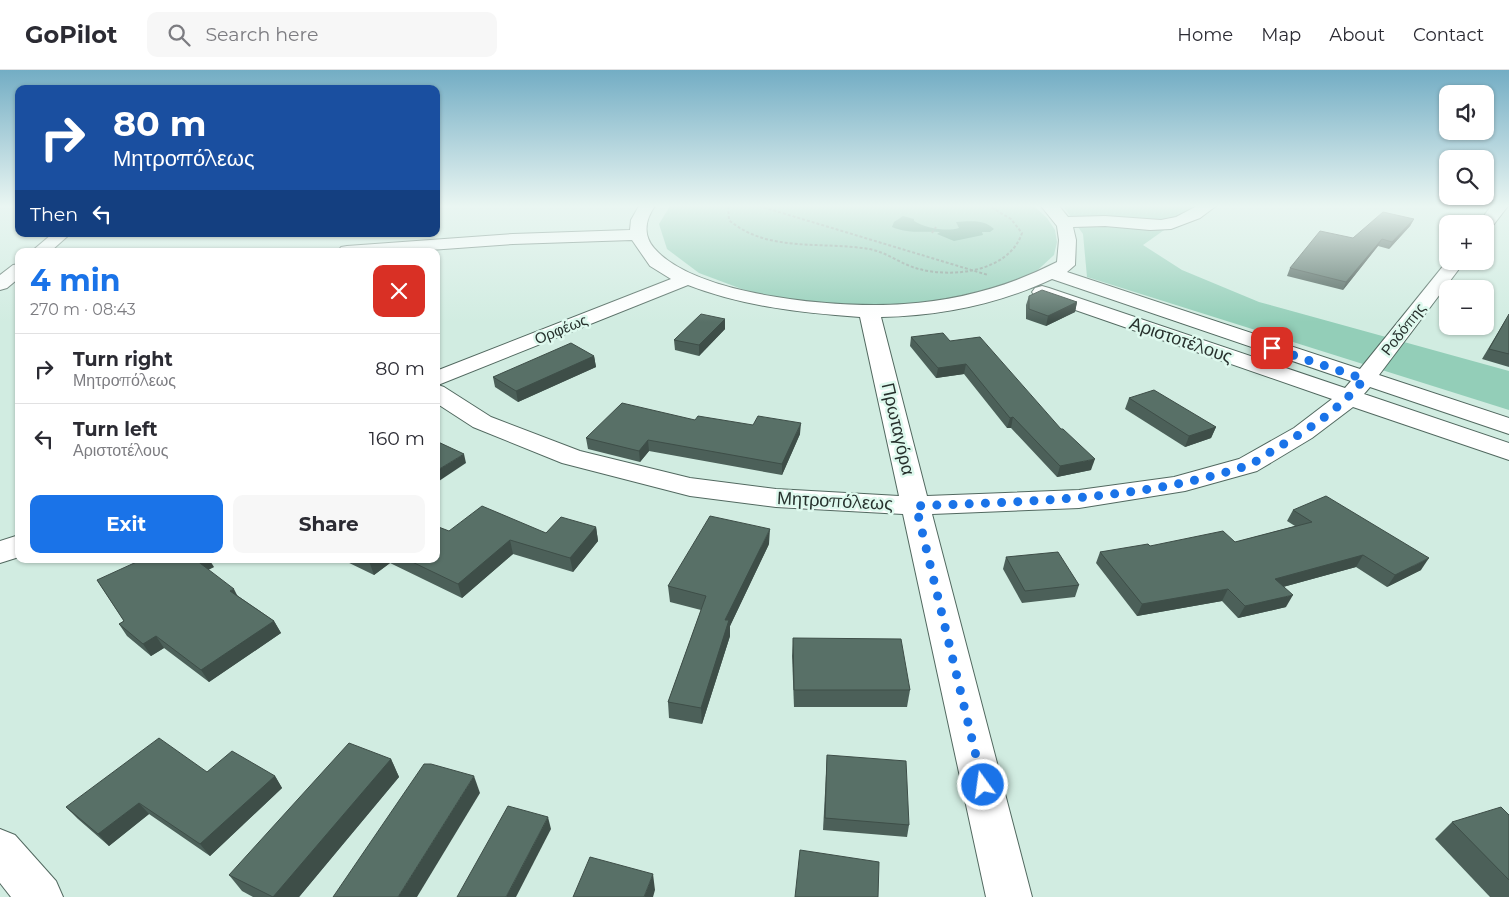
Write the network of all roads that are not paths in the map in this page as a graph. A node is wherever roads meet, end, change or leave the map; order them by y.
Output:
1 (379, 245) edge
2 (643, 245) edge
3 (1067, 245) edge
4 (362, 248) edge
5 (1449, 270) edge
6 (15, 273) edge
7 (1052, 273) junction
8 (687, 279) junction
9 (5, 282) edge
10 (1024, 286) junction
11 (869, 311) junction
12 (440, 377) edge
13 (1356, 388) junction
14 (440, 395) edge
15 (1509, 426) edge
16 (1509, 452) edge
17 (916, 506) junction
18 (15, 546) edge
19 (0, 552) edge
20 (0, 850) edge
21 (40, 897) edge
22 (1009, 897) edge

1 - 4 street
2 - 8 street
3 - 7 street
5 - 13 street, Ροδόπης
6 - 9 street
7 - 10 street
7 - 13 street, Αριστοτέλους
8 - 11 street
8 - 12 street, Ορφέως
10 - 11 street
10 - 13 street, Αριστοτέλους
11 - 17 street, Πρωταγόρα
13 - 15 street, Αριστοτέλους
13 - 16 street, Αριστοτέλους
13 - 17 street, Μητροπόλεως
14 - 17 street, Μητροπόλεως
17 - 22 street, Πρωταγόρα
18 - 19 street
20 - 21 street

